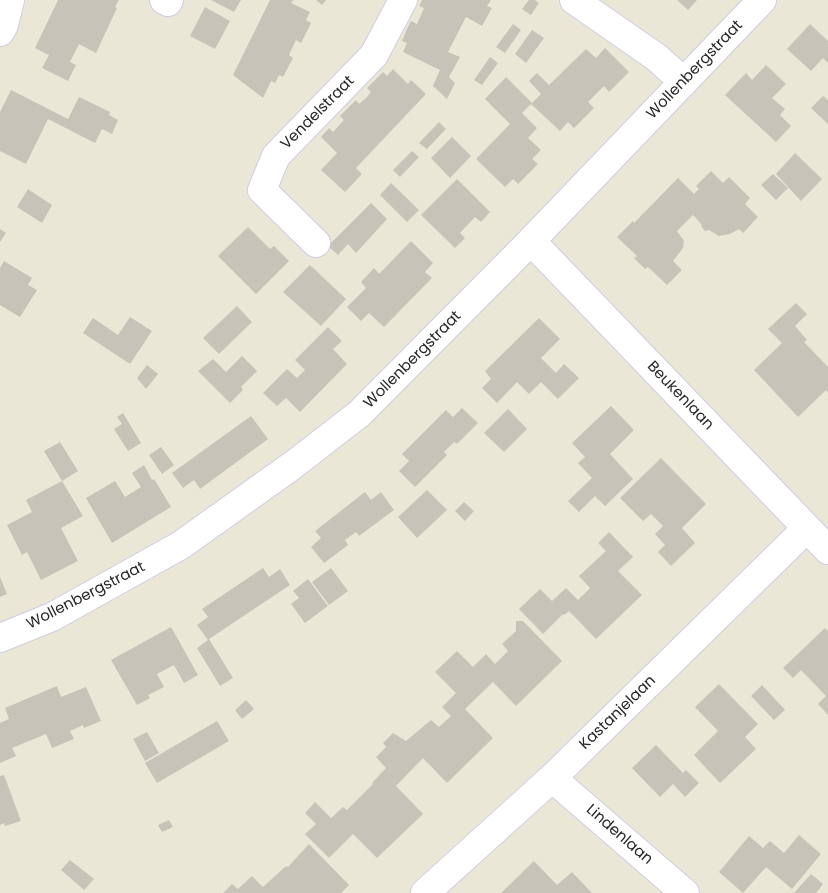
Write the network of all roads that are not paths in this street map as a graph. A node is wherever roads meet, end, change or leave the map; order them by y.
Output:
1 (10, 0) edge
2 (164, 0) edge
3 (170, 0) edge
4 (403, 0) edge
5 (574, 0) edge
6 (762, 0) edge
7 (0, 32) edge
8 (684, 82) junction
9 (531, 242) junction
10 (316, 243) dead end
11 (807, 528) junction
12 (828, 550) edge
13 (0, 638) edge
14 (552, 778) junction
15 (425, 893) edge
16 (685, 893) edge

1 - 7 street
2 - 3 street
4 - 10 street, Vendelstraat
5 - 8 street
6 - 8 street, Wollenbergstraat
8 - 9 street, Wollenbergstraat
9 - 11 street, Beukenlaan
9 - 13 street, Wollenbergstraat
11 - 12 street, Beukenlaan
11 - 14 street, Kastanjelaan
14 - 15 street, Kastanjelaan
14 - 16 street, Lindenlaan

